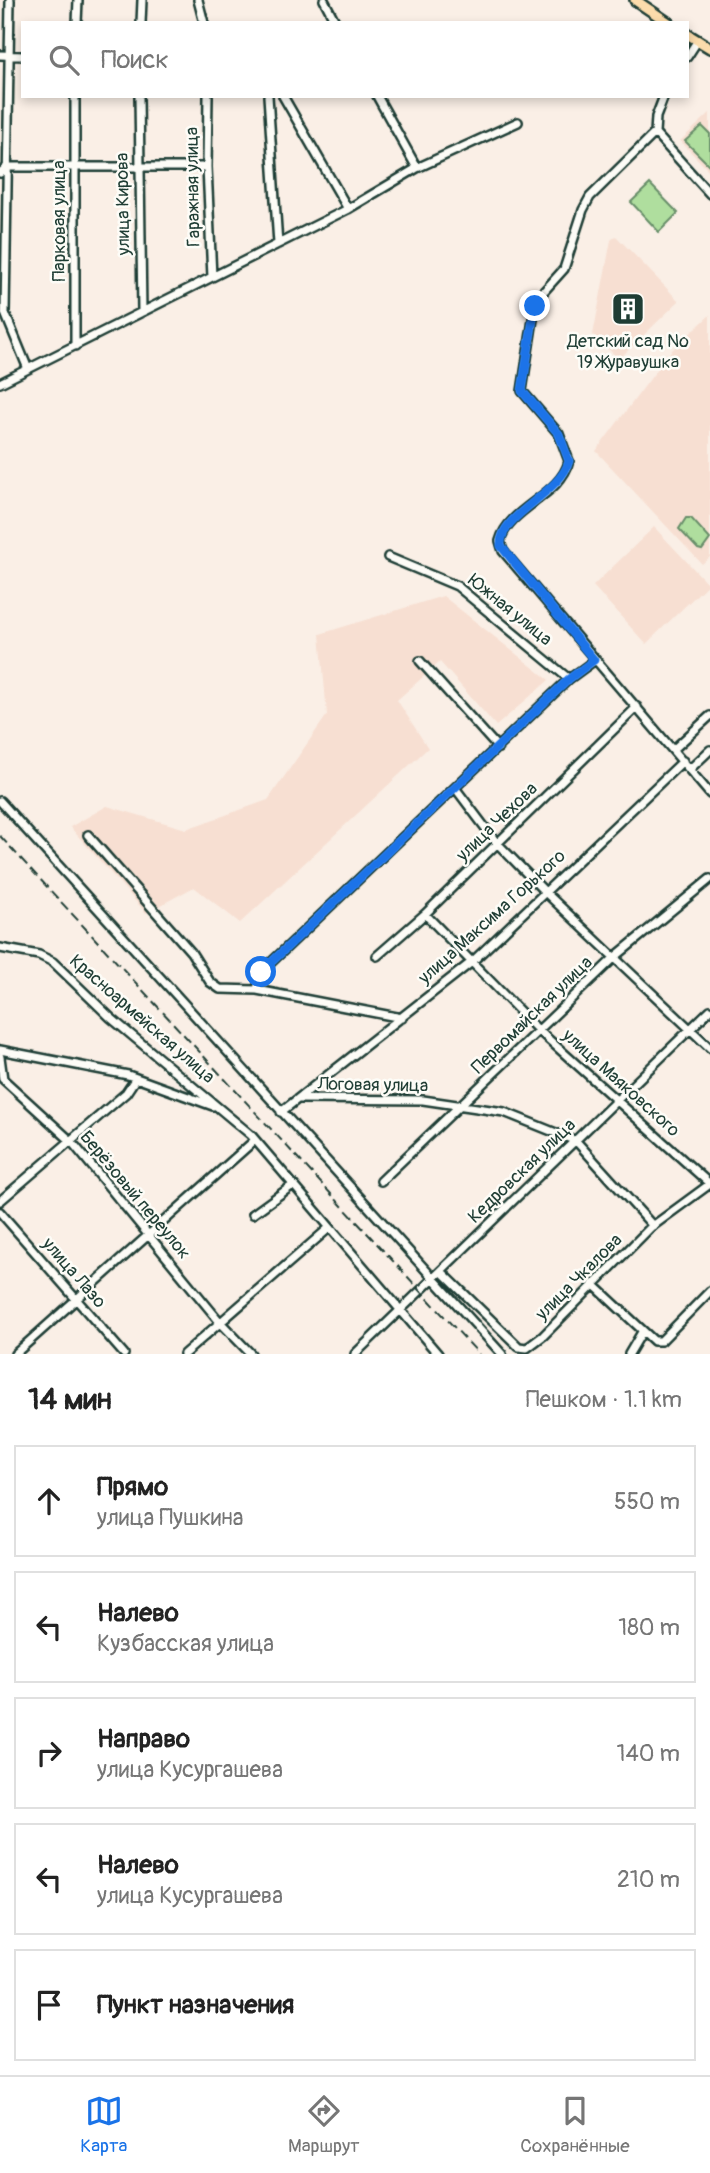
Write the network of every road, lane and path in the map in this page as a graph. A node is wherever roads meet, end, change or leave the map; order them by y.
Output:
1 (10, 0) edge
2 (78, 0) edge
3 (142, 0) edge
4 (198, 0) edge
5 (324, 0) edge
6 (635, 0) edge
7 (77, 21) edge
8 (141, 21) edge
9 (203, 21) edge
10 (336, 21) edge
11 (666, 21) edge
12 (689, 35) edge
13 (710, 37) edge
14 (698, 40) junction
15 (710, 48) edge
16 (689, 54) edge
17 (3, 56) edge
18 (21, 56) edge
19 (75, 98) edge
20 (139, 98) edge
21 (208, 98) edge
22 (268, 98) edge
23 (285, 98) edge
24 (378, 98) edge
25 (663, 98) edge
26 (518, 122) dead end
27 (655, 133) junction
28 (138, 167) junction
29 (207, 167) junction
30 (74, 168) junction
31 (417, 168) junction
32 (4, 170) edge
33 (710, 194) edge
34 (348, 209) junction
35 (278, 244) junction
36 (212, 277) junction
37 (142, 312) junction
38 (75, 346) junction
39 (28, 369) junction
40 (0, 383) edge
41 (387, 557) dead end
42 (594, 660) junction
43 (420, 661) dead end
44 (569, 679) junction
45 (637, 707) junction
46 (710, 716) edge
47 (498, 748) junction
48 (674, 749) junction
49 (710, 750) edge
50 (683, 761) junction
51 (690, 769) junction
52 (456, 789) junction
53 (710, 794) edge
54 (0, 801) edge
55 (88, 835) dead end
56 (498, 844) junction
57 (710, 879) edge
58 (544, 892) junction
59 (425, 914) junction
60 (0, 948) edge
61 (377, 956) dead end
62 (615, 957) junction
63 (473, 961) junction
64 (257, 990) junction
65 (710, 1010) edge
66 (402, 1018) junction
67 (537, 1029) junction
68 (689, 1031) junction
69 (710, 1048) edge
70 (0, 1050) edge
71 (0, 1057) edge
72 (136, 1077) junction
73 (300, 1099) junction
74 (618, 1100) junction
75 (461, 1106) junction
76 (220, 1109) junction
77 (281, 1112) junction
78 (255, 1140) junction
79 (576, 1141) junction
80 (72, 1142) junction
81 (381, 1181) dead end
82 (710, 1184) edge
83 (293, 1185) junction
84 (0, 1201) edge
85 (0, 1212) edge
86 (253, 1214) dead end
87 (653, 1226) junction
88 (329, 1228) junction
89 (148, 1233) junction
90 (442, 1272) junction
91 (434, 1280) junction
92 (593, 1284) junction
93 (710, 1290) edge
94 (76, 1299) junction
95 (400, 1311) junction
96 (220, 1322) junction
97 (642, 1332) junction
98 (15, 1354) edge
99 (124, 1354) edge
100 (184, 1354) edge
101 (251, 1354) edge
102 (355, 1354) edge
103 (439, 1354) edge
104 (502, 1354) edge
105 (629, 1354) edge

1 - 17 street
2 - 7 street
3 - 8 street
4 - 9 street
5 - 10 street
6 - 11 main road
12 - 14 main road
13 - 14 main road
14 - 15 main road
14 - 16 street
17 - 18 street
17 - 32 street
19 - 30 street, Парковая улица
20 - 28 street, улица Кирова
21 - 29 street, Гаражная улица
22 - 35 street
23 - 34 street
24 - 31 street
25 - 27 street
26 - 31 street
27 - 33 street
27 - 42 street
28 - 29 street
28 - 30 street
28 - 37 street, улица Кирова
29 - 36 street, Гаражная улица
30 - 32 street
30 - 38 street, Парковая улица
31 - 34 street
32 - 39 street
34 - 35 street
35 - 36 street
36 - 37 street
37 - 38 street
38 - 39 street
39 - 40 street
41 - 44 street, Южная улица
42 - 44 street
42 - 45 street
43 - 47 street
44 - 47 street
45 - 48 street
45 - 56 street, улица Чехова
46 - 48 street
47 - 52 street
48 - 50 street
49 - 51 street
50 - 51 street
50 - 58 street, улица Максима Горького
51 - 53 street
52 - 56 street
52 - 64 street
54 - 77 street
55 - 64 street
56 - 58 street
56 - 59 street, улица Чехова
57 - 62 street, Первомайская улица
58 - 62 street
58 - 63 street, улица Максима Горького
59 - 61 street, улица Чехова
59 - 63 street, улица Маяковского
60 - 76 street, Красноармейская улица
62 - 67 street, Первомайская улица
62 - 68 street
63 - 66 street, улица Максима Горького
63 - 67 street, улица Маяковского
64 - 66 street
65 - 68 street, Кедровская улица
66 - 73 street, улица Максима Горького
67 - 74 street, улица Маяковского
67 - 75 street, Первомайская улица
68 - 69 street
68 - 74 street, Кедровская улица
70 - 72 street
71 - 80 street, Берёзовый переулок
72 - 76 street
72 - 80 street
73 - 75 street, Логовая улица
73 - 77 street, улица Максима Горького
74 - 79 street, Кедровская улица
74 - 82 street, улица Маяковского
75 - 79 street, Логовая улица
75 - 81 street, Первомайская улица
76 - 78 street, Красноармейская улица
77 - 91 street
78 - 83 street, Красноармейская улица
78 - 89 street
79 - 87 street, Логовая улица
79 - 90 street, Кедровская улица
80 - 84 street
80 - 89 street, Берёзовый переулок
82 - 87 street, улица Чкалова
83 - 86 street
83 - 88 street, Красноармейская улица
85 - 94 street, улица Лазо
87 - 92 street, улица Чкалова
88 - 95 street, Красноармейская улица
88 - 96 street
89 - 94 street
89 - 96 street, Берёзовый переулок
90 - 91 street, Кедровская улица
90 - 92 street, улица Чкалова
91 - 95 street, Кедровская улица
91 - 104 street
92 - 97 street
93 - 97 street
94 - 98 street
94 - 99 street, улица Лазо
95 - 102 street, Кедровская улица
95 - 103 street, Красноармейская улица
96 - 100 street
96 - 101 street, Берёзовый переулок
97 - 105 street

